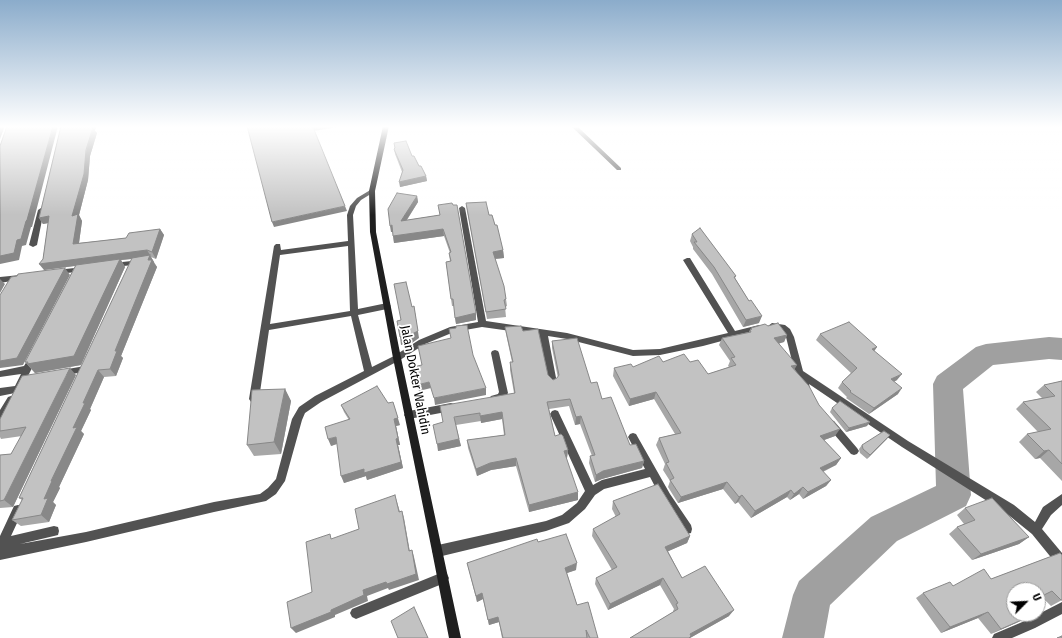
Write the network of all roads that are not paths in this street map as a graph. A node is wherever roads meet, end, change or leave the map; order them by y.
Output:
1 (380, 156) edge
2 (605, 156) edge
3 (618, 168) dead end
4 (372, 191) junction
5 (44, 200) edge
6 (462, 208) dead end
7 (351, 243) junction
8 (33, 245) dead end
9 (152, 260) edge
10 (687, 260) dead end
11 (46, 274) edge
12 (30, 276) edge
13 (15, 278) junction
14 (0, 280) edge
15 (7, 289) edge
16 (387, 306) junction
17 (354, 313) junction
18 (482, 324) junction
19 (266, 328) junction
20 (543, 332) junction
21 (734, 335) junction
22 (38, 348) edge
23 (495, 353) dead end
24 (397, 358) junction
25 (85, 369) edge
26 (799, 372) junction
27 (369, 373) junction
28 (0, 374) edge
29 (54, 374) edge
30 (27, 375) junction
31 (553, 383) edge
32 (17, 389) junction
33 (0, 392) edge
34 (811, 396) edge
35 (483, 401) edge
36 (461, 405) edge
37 (252, 411) edge
38 (555, 414) dead end
39 (409, 416) junction
40 (0, 418) edge
41 (827, 418) edge
42 (634, 437) dead end
43 (854, 451) dead end
44 (652, 472) junction
45 (591, 492) junction
46 (1062, 499) edge
47 (22, 502) edge
48 (687, 529) edge
49 (1036, 530) junction
50 (54, 531) dead end
51 (1, 547) edge
52 (438, 551) junction
53 (1062, 562) edge
54 (444, 578) junction
55 (1062, 608) edge
56 (356, 613) dead end
57 (455, 638) edge
58 (998, 638) edge

1 - 4 main road, Jalan Dokter Wahidin
2 - 3 street
4 - 7 street
4 - 16 main road, Jalan Dokter Wahidin
5 - 8 street
6 - 18 street
7 - 17 street
7 - 19 street
9 - 11 street
10 - 21 street
12 - 13 street
13 - 14 street
13 - 15 street
16 - 17 street
16 - 24 main road, Jalan Dokter Wahidin
17 - 19 street
17 - 27 street
18 - 20 street
18 - 24 street
19 - 37 street
20 - 21 street
20 - 31 street
21 - 26 street
22 - 30 street
23 - 35 street
24 - 27 street
24 - 39 main road, Jalan Dokter Wahidin
25 - 29 street
26 - 34 street
26 - 49 street
27 - 51 street
28 - 30 street
30 - 32 street
32 - 33 street
32 - 40 street
36 - 39 street
38 - 45 street
39 - 52 main road, Jalan Dokter Wahidin
41 - 43 street
42 - 44 street
44 - 45 street
44 - 48 street
45 - 52 street
46 - 49 street
47 - 51 street
49 - 53 street
50 - 51 street
52 - 54 main road, Jalan Dokter Wahidin
54 - 56 street
54 - 57 main road, Jalan Dokter Wahidin
55 - 58 street

